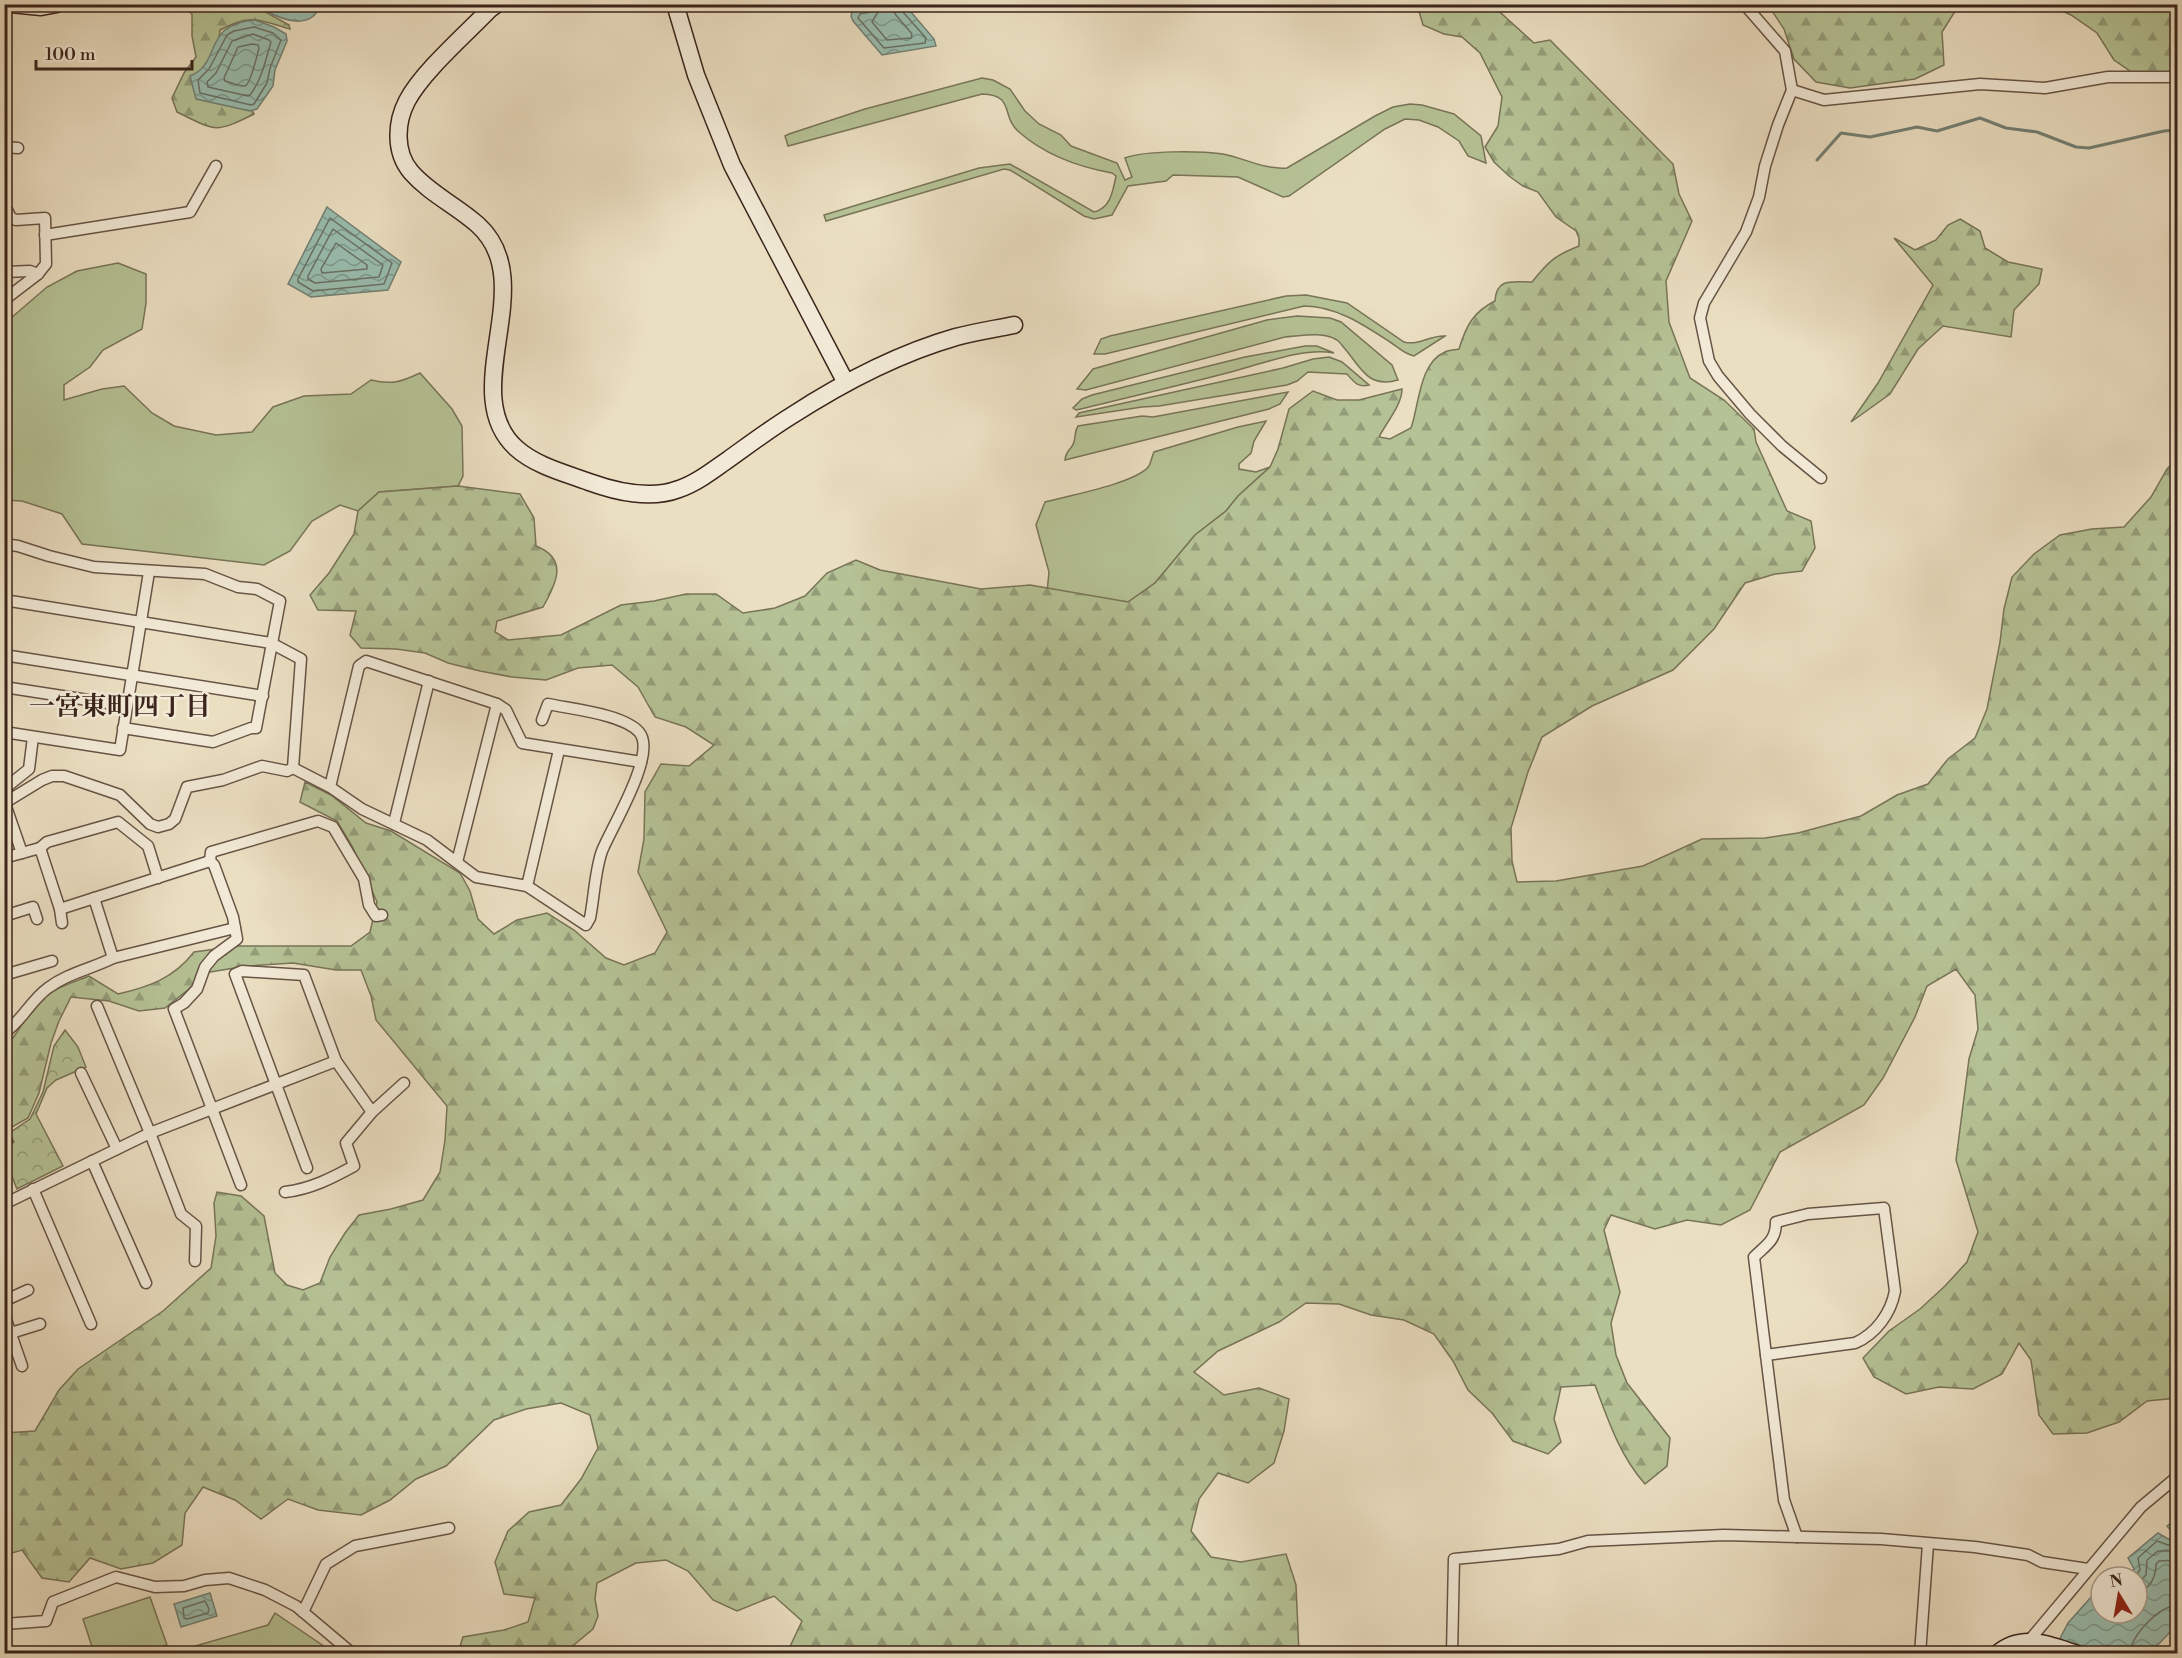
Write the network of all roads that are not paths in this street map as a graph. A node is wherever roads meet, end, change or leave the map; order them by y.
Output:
1 (11, 4) edge
2 (57, 4) edge
3 (497, 4) edge
4 (675, 4) edge
5 (1744, 4) edge
6 (2178, 77) edge
7 (1792, 90) junction
8 (4, 147) edge
9 (18, 148) dead end
10 (216, 166) dead end
11 (4, 210) edge
12 (45, 235) junction
13 (4, 272) edge
14 (38, 274) junction
15 (4, 300) edge
16 (1014, 325) dead end
17 (846, 383) junction
18 (1821, 478) dead end
19 (4, 544) edge
20 (149, 572) junction
21 (4, 600) edge
22 (141, 622) junction
23 (271, 643) junction
24 (4, 655) edge
25 (132, 675) junction
26 (429, 681) junction
27 (4, 687) edge
28 (263, 696) junction
29 (496, 704) junction
30 (127, 706) junction
31 (542, 720) dead end
32 (123, 728) junction
33 (4, 732) edge
34 (33, 737) junction
35 (559, 750) junction
36 (641, 762) junction
37 (293, 768) junction
38 (330, 787) junction
39 (4, 789) edge
40 (5, 801) edge
41 (394, 823) junction
42 (40, 848) junction
43 (22, 853) junction
44 (4, 858) edge
45 (210, 861) junction
46 (457, 862) junction
47 (158, 878) junction
48 (527, 886) junction
49 (94, 898) junction
50 (60, 909) junction
51 (382, 915) dead end
52 (4, 916) edge
53 (37, 919) dead end
54 (62, 923) dead end
55 (235, 928) junction
56 (113, 958) junction
57 (52, 962) dead end
58 (4, 975) edge
59 (97, 1006) dead end
60 (4, 1033) edge
61 (336, 1061) junction
62 (81, 1073) dead end
63 (404, 1083) dead end
64 (277, 1085) junction
65 (213, 1109) junction
66 (372, 1112) junction
67 (150, 1133) junction
68 (117, 1149) junction
69 (92, 1161) junction
70 (308, 1168) dead end
71 (241, 1185) dead end
72 (33, 1189) junction
73 (285, 1192) dead end
74 (5, 1202) edge
75 (195, 1261) dead end
76 (146, 1283) dead end
77 (28, 1290) dead end
78 (4, 1301) edge
79 (4, 1314) edge
80 (40, 1324) dead end
81 (91, 1324) dead end
82 (11, 1333) junction
83 (10, 1346) edge
84 (1766, 1355) junction
85 (22, 1366) dead end
86 (2178, 1476) edge
87 (449, 1528) dead end
88 (1797, 1537) junction
89 (1928, 1544) junction
90 (2088, 1569) junction
91 (303, 1612) junction
92 (4, 1624) edge
93 (2035, 1641) junction
94 (353, 1653) edge
95 (1452, 1653) edge
96 (1920, 1653) edge
97 (1997, 1653) edge
98 (2018, 1653) edge
99 (2078, 1653) edge

1 - 2 street
3 - 17 street
4 - 17 street
5 - 7 street
6 - 7 street
7 - 18 street
8 - 9 street
10 - 12 street
11 - 12 street
12 - 14 street
13 - 14 street
14 - 15 street
16 - 17 street
19 - 20 street
20 - 22 street
20 - 23 street
21 - 22 street
22 - 23 street
22 - 25 street
23 - 28 street
23 - 37 street
24 - 25 street
25 - 28 street
25 - 30 street
26 - 29 street
26 - 38 street
26 - 41 street
27 - 30 street
28 - 32 street
29 - 35 street
29 - 46 street
30 - 32 street
31 - 36 street
32 - 34 street
33 - 34 street
34 - 39 street
35 - 36 street
35 - 48 street
36 - 48 street
37 - 38 street
37 - 40 street
38 - 41 street
40 - 43 street
41 - 46 street
42 - 43 street
42 - 47 street
42 - 50 street
43 - 44 street
45 - 47 street
45 - 51 street
45 - 55 street
46 - 48 street
47 - 49 street
49 - 50 street
49 - 56 street
50 - 54 street
52 - 53 street
55 - 56 street
55 - 65 street
56 - 60 street
57 - 58 street
59 - 67 street
61 - 64 street
61 - 64 street
61 - 66 street
62 - 68 street
63 - 66 street
64 - 65 street
64 - 70 street
65 - 67 street
65 - 71 street
66 - 73 street
67 - 68 street
67 - 75 street
68 - 69 street
69 - 72 street
69 - 76 street
72 - 74 street
72 - 81 street
77 - 78 street
79 - 82 street
80 - 82 street
82 - 83 street
83 - 85 street
84 - 84 street
84 - 88 street
86 - 90 street
87 - 91 street
88 - 89 street
88 - 95 street
89 - 90 street
89 - 96 street
90 - 93 street
91 - 92 street
91 - 94 street
93 - 97 street
93 - 98 street
93 - 99 street

